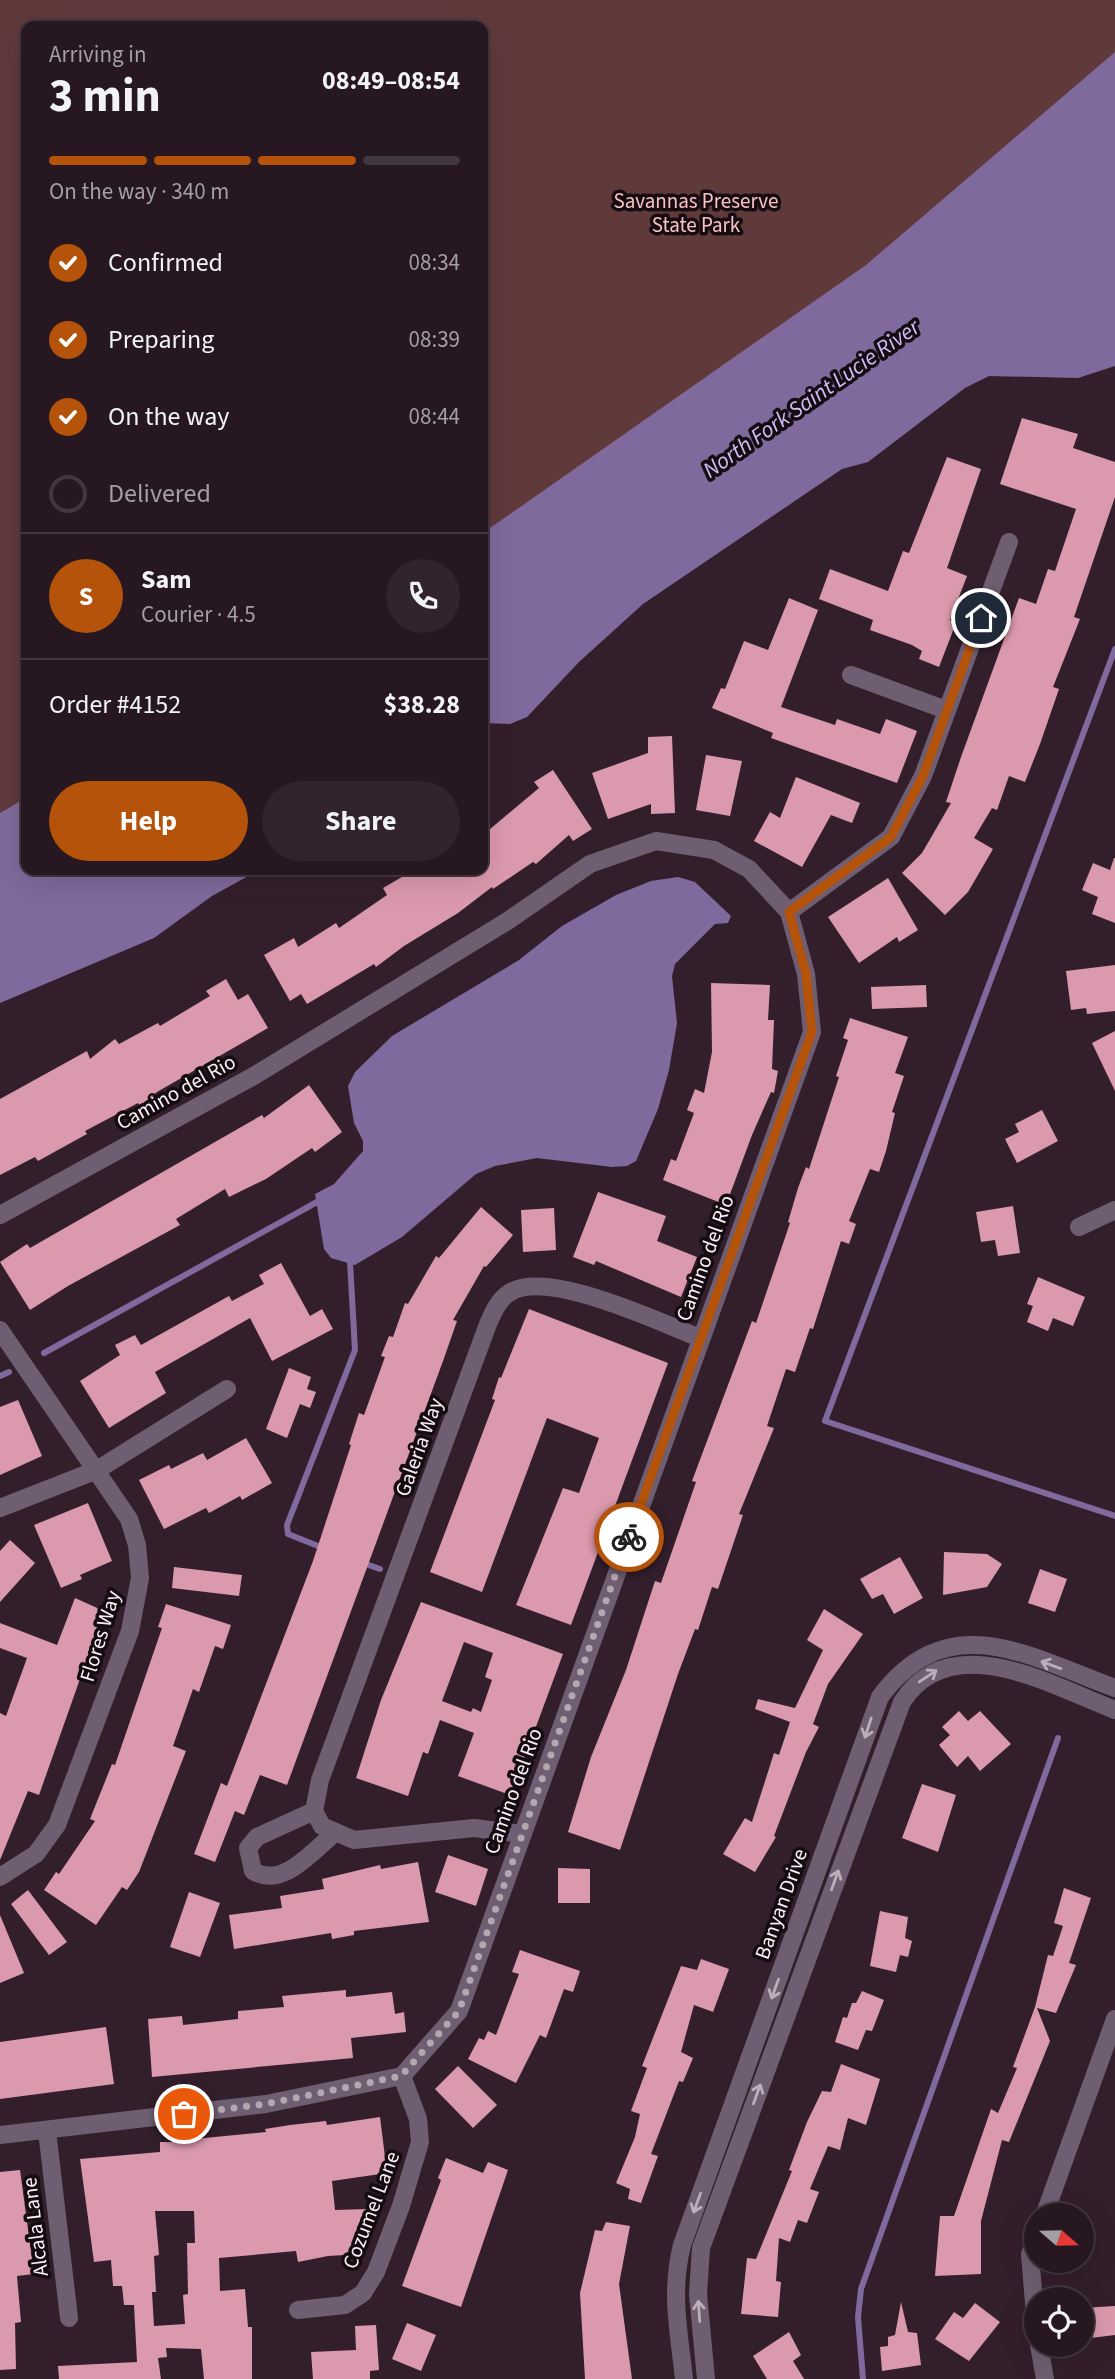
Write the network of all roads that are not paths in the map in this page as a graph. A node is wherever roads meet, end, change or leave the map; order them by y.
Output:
1 (1009, 542) dead end
2 (851, 675) dead end
3 (946, 709) junction
4 (789, 912) junction
5 (1115, 1210) edge
6 (0, 1215) edge
7 (1079, 1227) dead end
8 (0, 1330) edge
9 (701, 1338) junction
10 (227, 1389) dead end
11 (97, 1469) junction
12 (0, 1508) edge
13 (1107, 1685) edge
14 (884, 1692) junction
15 (1092, 1701) junction
16 (901, 1705) junction
17 (1115, 1710) edge
18 (314, 1811) junction
19 (335, 1833) junction
20 (522, 1834) junction
21 (0, 1877) edge
22 (788, 1953) junction
23 (806, 1960) junction
24 (1115, 2018) edge
25 (401, 2076) junction
26 (47, 2131) junction
27 (0, 2135) edge
28 (1049, 2203) edge
29 (701, 2248) junction
30 (680, 2255) junction
31 (298, 2310) dead end
32 (69, 2318) dead end
33 (1041, 2357) edge
34 (684, 2379) edge
35 (706, 2379) edge
36 (1045, 2379) edge

1 - 3 street
2 - 3 street
3 - 4 street
4 - 6 street, Camino del Rio
4 - 9 street, Camino del Rio
5 - 7 street
8 - 11 street, Flores Way
9 - 18 street, Galeria Way
9 - 20 street, Camino del Rio
10 - 11 street
11 - 12 street
11 - 21 street, Flores Way
13 -> 14 street, Banyan Drive
13 - 15 street
14 - 16 street
14 -> 22 street, Banyan Drive
16 -> 15 street, Banyan Drive
15 - 17 street, Banyan Drive
23 -> 16 street, Banyan Drive
18 - 19 street
18 - 19 street
19 - 20 street
20 - 25 street, Camino del Rio
22 - 23 street
22 -> 30 street, Banyan Drive
29 -> 23 street, Banyan Drive
24 - 28 street
25 - 26 street
25 - 31 street, Cozumel Lane
26 - 27 street
26 - 32 street, Alcala Lane
29 - 30 street
35 -> 29 street, Banyan Drive
30 - 34 street, Banyan Drive
33 - 36 street

